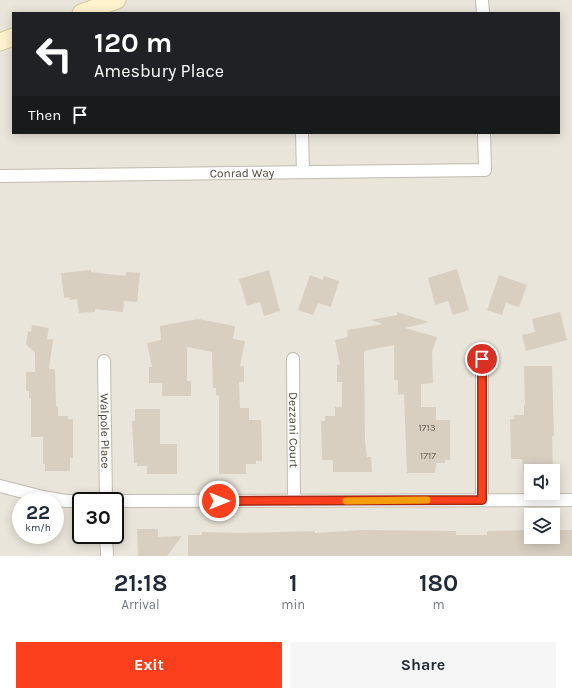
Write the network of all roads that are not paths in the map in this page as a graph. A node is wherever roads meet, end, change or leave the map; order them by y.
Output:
1 (117, 0) edge
2 (482, 0) edge
3 (84, 12) edge
4 (483, 12) edge
5 (12, 37) edge
6 (0, 42) edge
7 (302, 134) edge
8 (484, 134) edge
9 (303, 172) junction
10 (0, 176) edge
11 (293, 359) dead end
12 (482, 359) dead end
13 (104, 361) dead end
14 (0, 486) edge
15 (106, 492) edge
16 (482, 500) junction
17 (572, 500) edge
18 (72, 501) edge
19 (124, 501) edge
20 (294, 501) junction
21 (106, 544) edge
22 (107, 556) edge

1 - 3 main road
2 - 4 street
5 - 6 main road
7 - 9 street
8 - 9 street, Conrad Way
9 - 10 street, Conrad Way
11 - 20 street, Dezzani Court
12 - 16 street
13 - 15 street, Walpole Place
14 - 18 street
16 - 17 street
16 - 20 street
19 - 20 street
21 - 22 street

